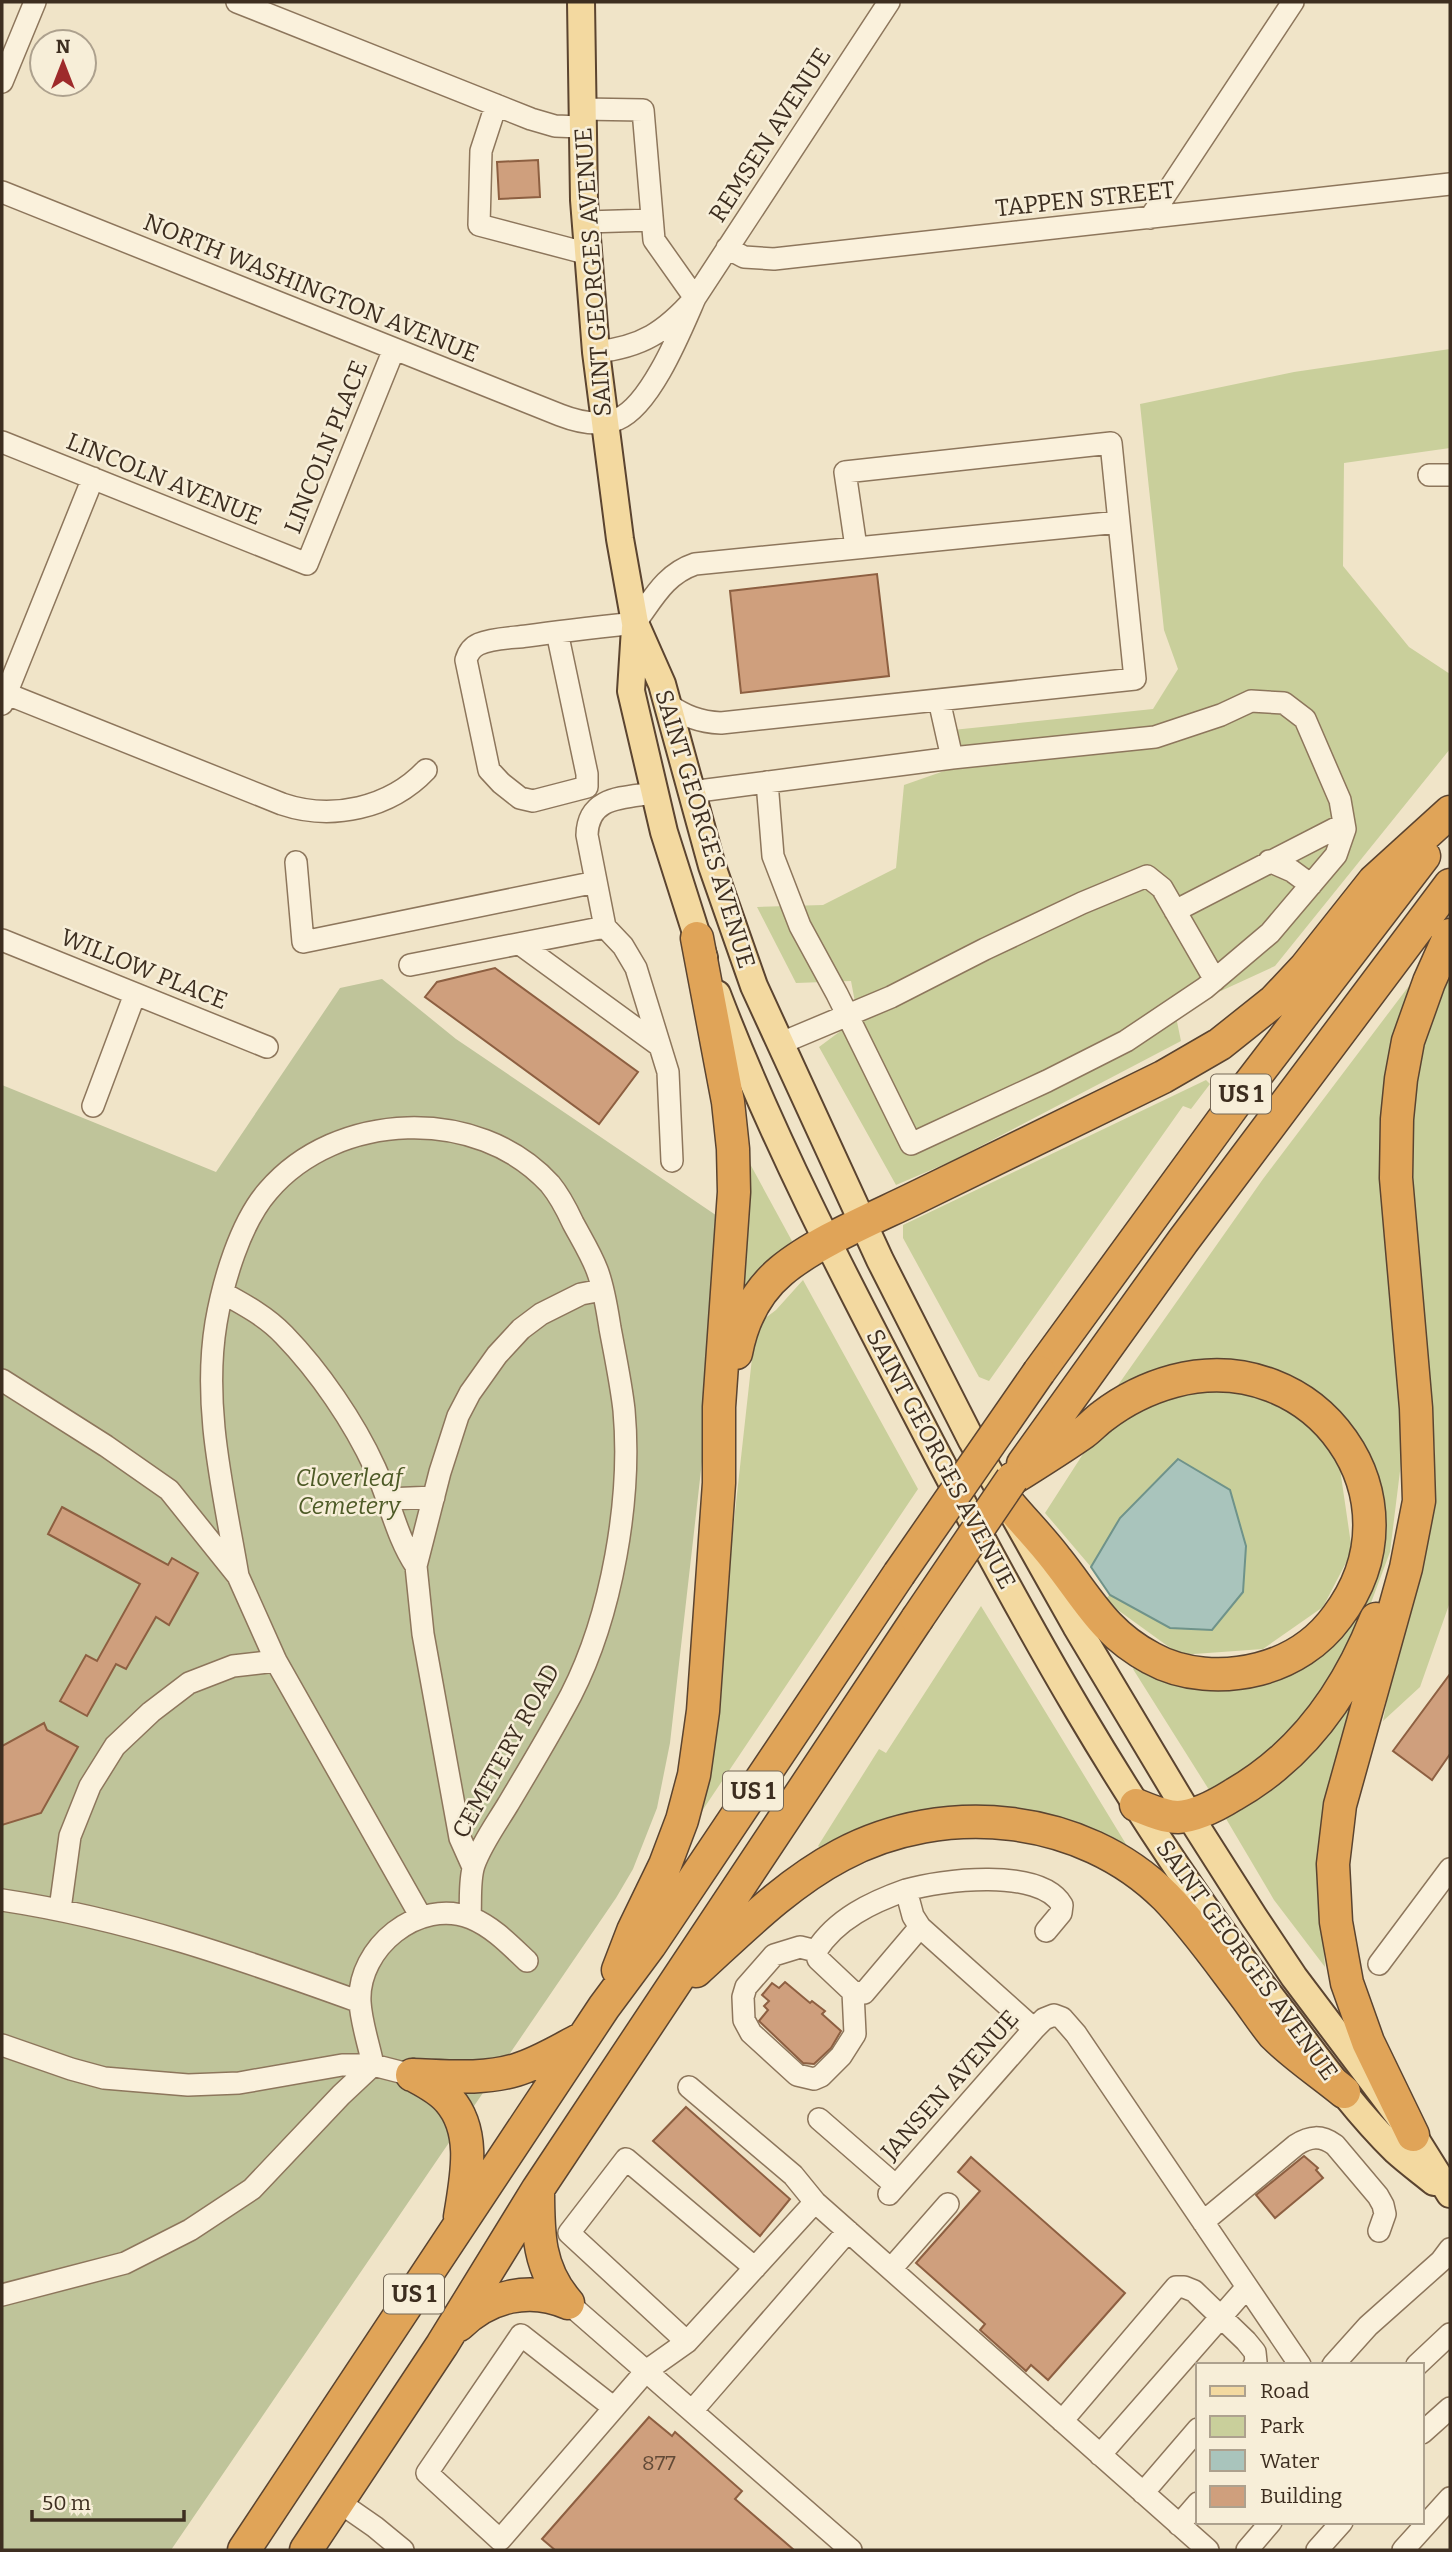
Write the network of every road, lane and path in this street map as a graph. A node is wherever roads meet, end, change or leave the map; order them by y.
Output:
1 (35, 2) edge
2 (237, 2) edge
3 (581, 2) edge
4 (889, 2) edge
5 (1293, 2) edge
6 (2, 82) edge
7 (496, 105) junction
8 (581, 118) junction
9 (1450, 184) edge
10 (2, 192) edge
11 (1150, 218) junction
12 (652, 220) junction
13 (586, 222) junction
14 (727, 248) junction
15 (589, 254) junction
16 (695, 298) junction
17 (394, 349) junction
18 (596, 352) junction
19 (604, 422) junction
20 (2, 442) edge
21 (93, 478) junction
22 (1119, 522) junction
23 (856, 547) junction
24 (307, 564) joint
25 (635, 623) junction
26 (557, 632) junction
27 (3, 697) edge
28 (939, 700) junction
29 (667, 704) junction
30 (952, 758) junction
31 (426, 770) dead end
32 (767, 782) junction
33 (587, 787) junction
34 (691, 792) junction
35 (654, 793) junction
36 (597, 807) junction
37 (1450, 811) edge
38 (1450, 821) edge
39 (1344, 824) junction
40 (1269, 861) junction
41 (296, 862) dead end
42 (596, 882) junction
43 (1311, 885) junction
44 (1450, 885) edge
45 (1175, 911) junction
46 (605, 927) junction
47 (1450, 935) edge
48 (696, 939) junction
49 (2, 940) edge
50 (520, 944) junction
51 (410, 965) dead end
52 (1215, 980) junction
53 (135, 994) junction
54 (847, 1014) junction
55 (779, 1044) junction
56 (660, 1046) junction
57 (267, 1047) dead end
58 (93, 1106) dead end
59 (784, 1152) junction
60 (671, 1161) dead end
61 (840, 1175) junction
62 (863, 1224) junction
63 (828, 1242) junction
64 (603, 1290) junction
65 (223, 1293) junction
66 (2, 1380) edge
67 (1073, 1422) junction
68 (1417, 1459) junction
69 (719, 1483) junction
70 (1010, 1492) junction
71 (434, 1497) junction
72 (387, 1499) junction
73 (416, 1566) junction
74 (238, 1576) junction
75 (276, 1661) junction
76 (1136, 1805) junction
77 (1189, 1815) junction
78 (473, 1867) junction
79 (1450, 1869) edge
80 (905, 1890) junction
81 (2, 1900) edge
82 (60, 1909) junction
83 (421, 1917) junction
84 (470, 1917) junction
85 (920, 1927) junction
86 (1046, 1931) dead end
87 (816, 1951) junction
88 (527, 1961) dead end
89 (1379, 1964) dead end
90 (853, 1992) junction
91 (360, 2001) junction
92 (662, 2003) junction
93 (604, 2007) junction
94 (1034, 2029) junction
95 (584, 2038) junction
96 (2, 2045) edge
97 (373, 2065) junction
98 (412, 2075) junction
99 (689, 2087) dead end
100 (1344, 2092) junction
101 (819, 2119) dead end
102 (1413, 2135) junction
103 (538, 2189) junction
104 (1450, 2195) edge
105 (815, 2202) junction
106 (947, 2204) dead end
107 (1203, 2222) junction
108 (458, 2228) junction
109 (848, 2231) junction
110 (1379, 2231) dead end
111 (1450, 2249) edge
112 (754, 2268) junction
113 (891, 2269) junction
114 (1247, 2287) junction
115 (2, 2295) edge
116 (568, 2303) junction
117 (1221, 2316) junction
118 (1450, 2334) edge
119 (687, 2342) junction
120 (442, 2345) junction
121 (1255, 2363) edge
122 (1299, 2363) edge
123 (1335, 2363) edge
124 (1420, 2363) edge
125 (646, 2371) junction
126 (614, 2408) junction
127 (1450, 2408) edge
128 (692, 2411) junction
129 (1062, 2421) junction
130 (1196, 2431) edge
131 (1424, 2431) edge
132 (1100, 2455) junction
133 (1143, 2493) junction
134 (1450, 2498) edge
135 (339, 2502) junction
136 (1269, 2524) edge
137 (1340, 2524) edge
138 (1197, 2534) edge
139 (505, 2545) edge
140 (244, 2550) edge
141 (306, 2550) edge
142 (403, 2550) edge
143 (851, 2550) edge
144 (1247, 2550) edge
145 (1317, 2550) edge
146 (1403, 2550) edge

1 - 6 street
2 - 7 street
3 - 8 main road, SAINT GEORGES AVENUE
4 - 14 street, REMSEN AVENUE
5 - 11 street
7 - 8 street
7 - 15 street
8 - 12 street
8 - 13 main road, SAINT GEORGES AVENUE
9 - 11 street, TAPPEN STREET
10 - 17 street, NORTH WASHINGTON AVENUE
11 - 14 street, TAPPEN STREET
12 - 13 street
12 - 16 street
13 - 15 main road, SAINT GEORGES AVENUE
14 - 16 street, REMSEN AVENUE
15 - 18 main road, SAINT GEORGES AVENUE
16 - 18 street, REMSEN AVENUE
16 - 19 street, REMSEN AVENUE
17 - 19 street, NORTH WASHINGTON AVENUE
17 - 24 street, LINCOLN PLACE
18 - 19 main road, SAINT GEORGES AVENUE
19 - 25 main road, SAINT GEORGES AVENUE
20 - 21 street, LINCOLN AVENUE
21 - 24 street, LINCOLN AVENUE
21 - 27 street
22 - 23 street
22 - 23 street
22 - 28 street
23 - 25 street
25 - 26 street
25 - 29 main road, SAINT GEORGES AVENUE
25 - 35 main road, SAINT GEORGES AVENUE
26 - 33 street
26 - 33 street
27 - 31 street
28 - 29 street
28 - 30 street
29 - 34 main road, SAINT GEORGES AVENUE
30 - 32 street
30 - 39 street
32 - 34 street
32 - 54 street
33 - 36 street
34 - 55 main road, SAINT GEORGES AVENUE
35 - 36 street
35 - 48 main road, SAINT GEORGES AVENUE
36 - 42 street
37 - 62 highway
38 - 93 highway, US 1, bridge
39 - 40 street
39 - 43 street
40 - 43 street
40 - 45 street
41 - 42 street
42 - 46 street
43 - 52 street
44 - 67 highway, US 1
45 - 52 street
45 - 54 street
46 - 50 street
46 - 56 street
47 - 68 highway
48 - 59 main road, SAINT GEORGES AVENUE
48 - 69 highway
49 - 53 street, WILLOW PLACE
50 - 51 street
50 - 56 street
52 - 54 street
53 - 57 street, WILLOW PLACE
53 - 58 street
54 - 55 street
55 - 61 main road, SAINT GEORGES AVENUE
56 - 60 street
59 - 61 main road
59 - 63 main road, SAINT GEORGES AVENUE
61 - 62 main road, SAINT GEORGES AVENUE
62 - 63 highway
62 - 70 main road, SAINT GEORGES AVENUE
63 - 69 highway
63 - 76 main road, SAINT GEORGES AVENUE
64 - 65 street, CEMETERY ROAD
64 - 71 street, CEMETERY ROAD
64 - 78 street, CEMETERY ROAD
65 - 72 street, CEMETERY ROAD
65 - 74 street, CEMETERY ROAD
66 - 74 street, CEMETERY ROAD
67 - 70 highway
67 - 70 highway
68 - 77 highway
68 - 102 highway
69 - 93 highway
70 - 77 main road, SAINT GEORGES AVENUE
70 - 92 highway, US 1, bridge
71 - 72 street
71 - 73 street, CEMETERY ROAD
72 - 73 street, CEMETERY ROAD
73 - 78 street, CEMETERY ROAD
74 - 75 street, CEMETERY ROAD
75 - 82 street
75 - 83 street, CEMETERY ROAD
76 - 77 highway
76 - 100 main road, SAINT GEORGES AVENUE
77 - 102 main road, SAINT GEORGES AVENUE
78 - 84 street, CEMETERY ROAD
79 - 89 street
80 - 85 street
80 - 86 street
80 - 87 street
81 - 82 street
82 - 91 street
83 - 84 street
83 - 91 street
84 - 88 street
85 - 90 street
85 - 94 street
87 - 90 street
87 - 90 street
91 - 97 street
92 - 100 highway
92 - 103 highway, US 1
93 - 95 highway, US 1
94 - 101 street, JANSEN AVENUE
94 - 107 street, JANSEN AVENUE
95 - 98 highway
95 - 108 highway, US 1
96 - 97 street
97 - 98 street
97 - 115 street
98 - 108 highway
99 - 105 street
100 - 104 main road, SAINT GEORGES AVENUE
102 - 104 main road, SAINT GEORGES AVENUE
103 - 116 highway
103 - 120 highway, US 1
105 - 109 street
105 - 112 street
106 - 113 street
107 - 110 street
107 - 114 street
108 - 140 highway, US 1
109 - 113 street
109 - 128 street
111 - 123 street
112 - 119 street
112 - 119 street
113 - 129 street
114 - 117 street
114 - 122 street
116 - 120 highway
116 - 125 street
117 - 121 street
117 - 129 street
117 - 132 street
118 - 124 street
119 - 125 street
120 - 135 highway, US 1
125 - 126 street
125 - 128 street
126 - 139 street
126 - 139 street
127 - 131 street
128 - 143 street
129 - 132 street
130 - 133 street
132 - 133 street
133 - 138 street
134 - 146 street
135 - 141 highway, US 1
135 - 142 street
136 - 144 street
137 - 145 street

